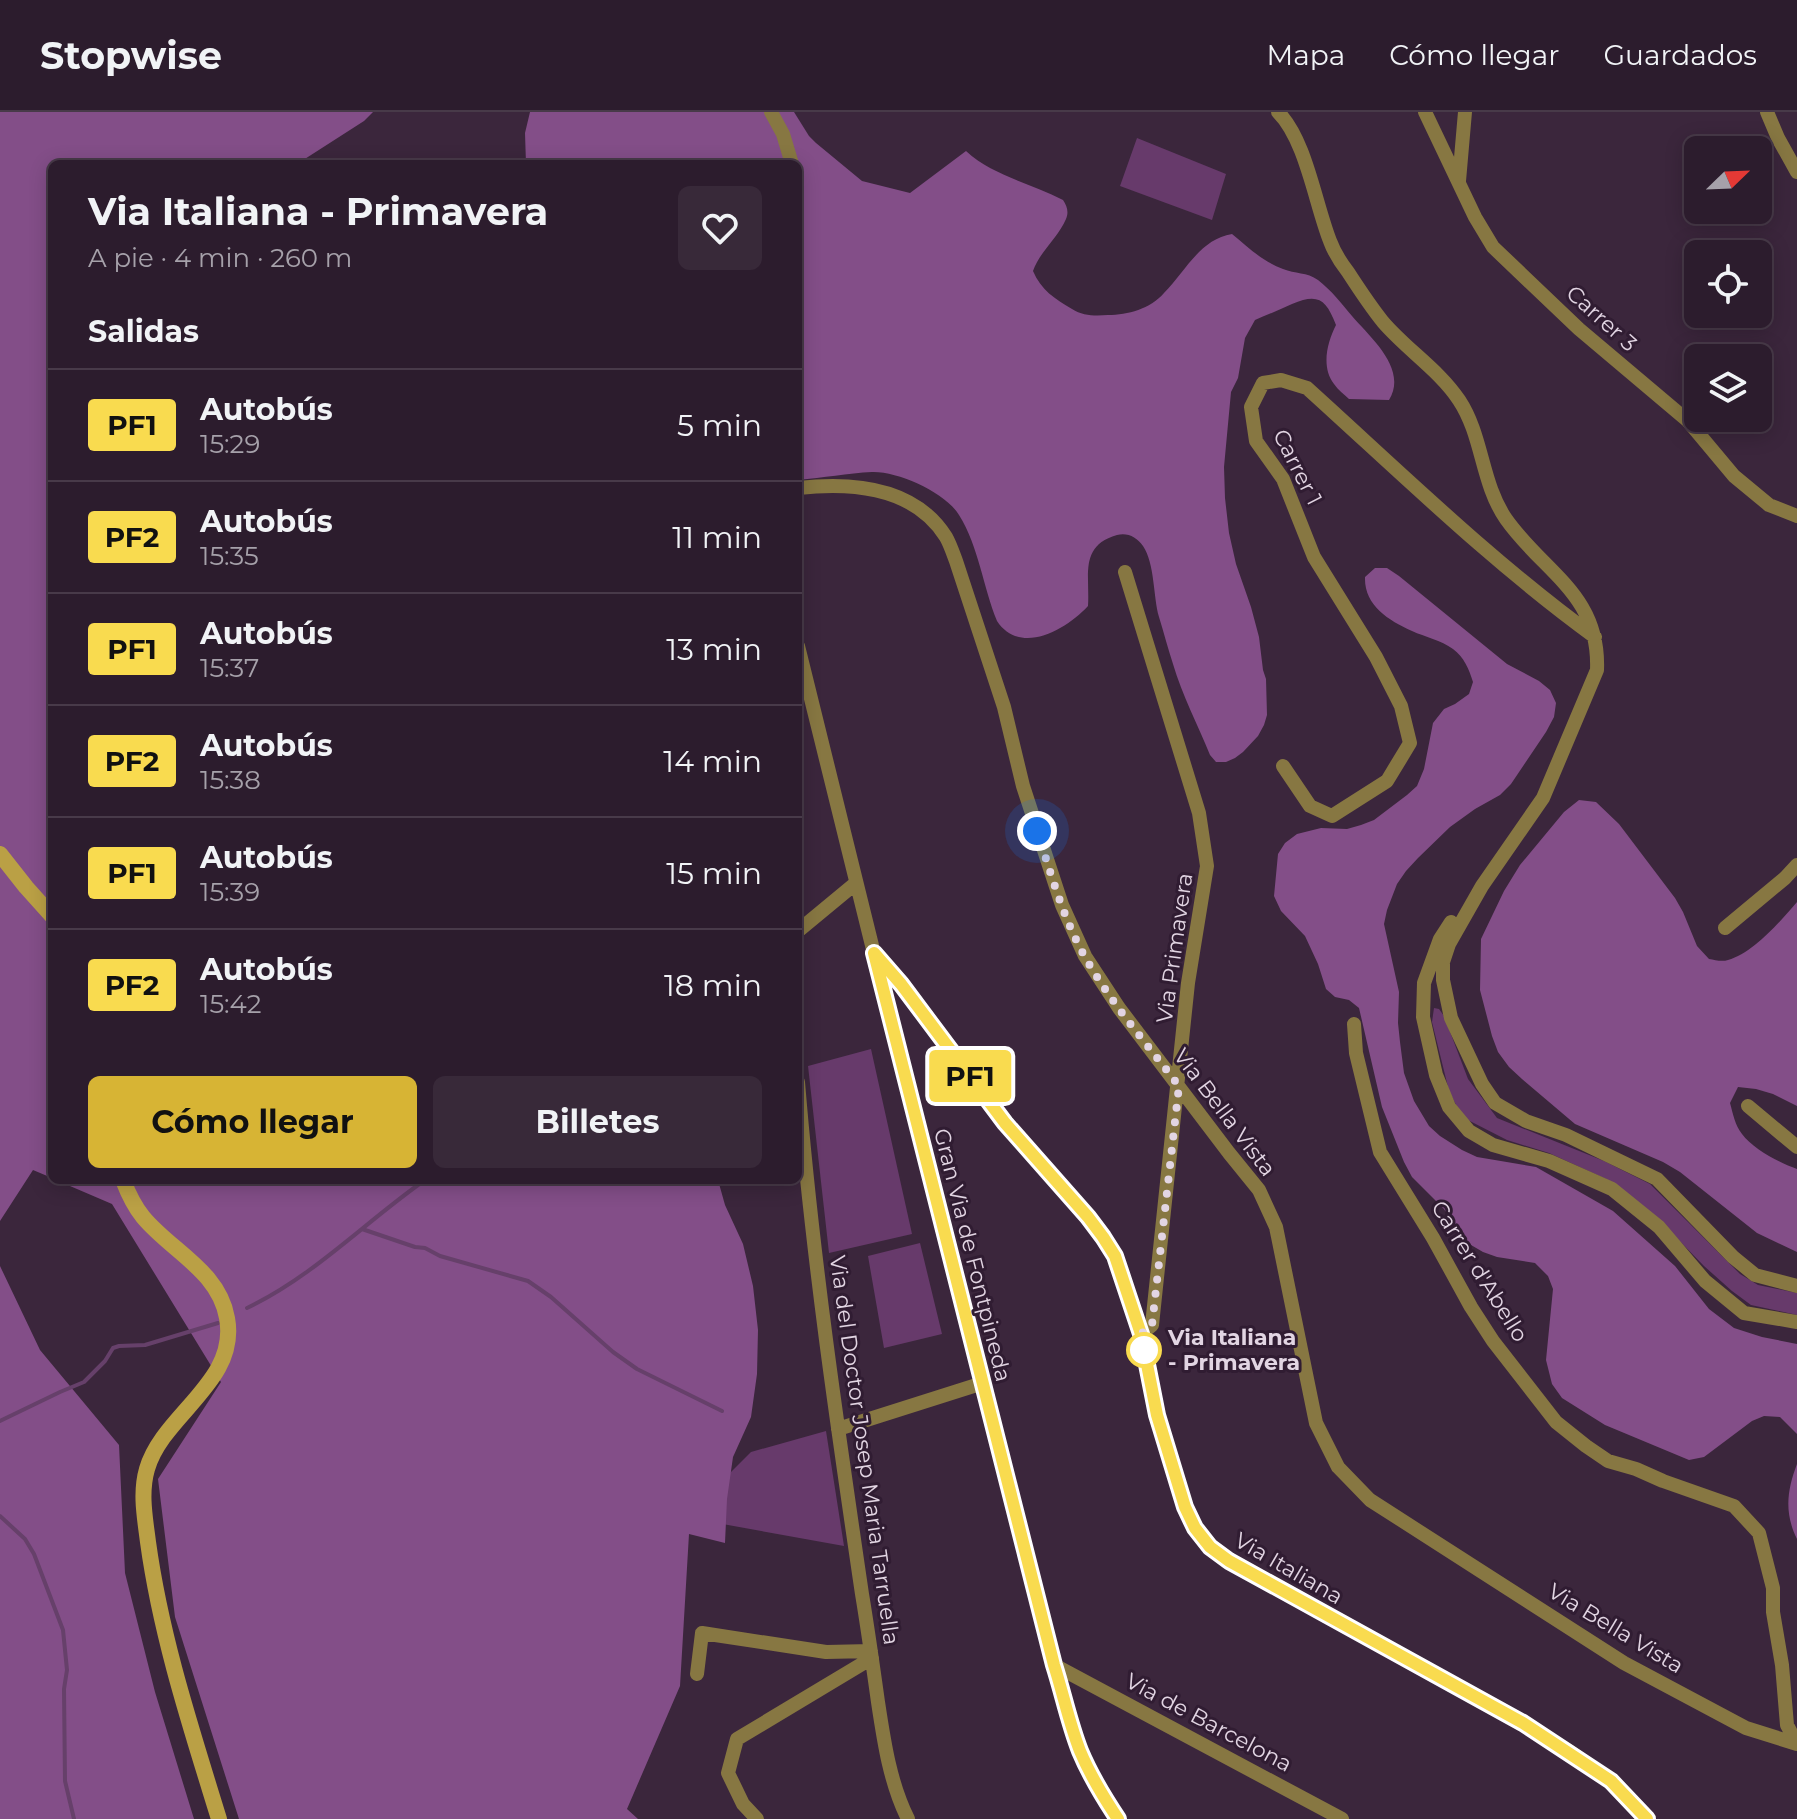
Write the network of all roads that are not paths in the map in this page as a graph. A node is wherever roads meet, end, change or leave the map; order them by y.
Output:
1 (771, 112) edge
2 (1425, 112) edge
3 (1465, 112) edge
4 (1767, 112) edge
5 (1280, 113) edge
6 (791, 160) edge
7 (1797, 172) edge
8 (1459, 182) junction
9 (802, 487) edge
10 (1797, 516) edge
11 (1125, 572) dead end
12 (1595, 637) junction
13 (802, 662) edge
14 (1283, 766) dead end
15 (0, 854) edge
16 (1797, 865) edge
17 (856, 883) junction
18 (1482, 886) junction
19 (48, 912) edge
20 (802, 928) edge
21 (1725, 928) dead end
22 (874, 953) junction
23 (1354, 1024) dead end
24 (1179, 1086) junction
25 (1748, 1106) dead end
26 (802, 1130) edge
27 (1797, 1147) edge
28 (124, 1184) edge
29 (1797, 1286) edge
30 (1797, 1322) edge
31 (1141, 1334) junction
32 (983, 1383) junction
33 (838, 1429) junction
34 (871, 1655) junction
35 (1054, 1665) junction
36 (697, 1674) dead end
37 (1797, 1744) edge
38 (219, 1819) edge
39 (757, 1819) edge
40 (908, 1819) edge
41 (1118, 1819) edge
42 (1342, 1819) edge
43 (1647, 1819) edge

1 - 6 street
2 - 8 street, Carrer 3
3 - 8 street
4 - 7 street
5 - 12 street
8 - 10 street, Carrer 3
9 - 24 street, Via Bella Vista
11 - 24 street, Via Primavera
12 - 14 street, Carrer 1
12 - 18 street
13 - 17 street, Gran Via de Fontpineda
15 - 19 main road
16 - 21 street
17 - 20 street
17 - 22 street, Gran Via de Fontpineda
18 - 29 street
18 - 30 street
22 - 31 street, Via Italiana
22 - 32 street, Gran Via de Fontpineda
23 - 37 street, Carrer d'Abello
24 - 31 street, Via Primavera
24 - 37 street, Via Bella Vista
25 - 27 street
26 - 33 street, Via del Doctor Josep Maria Tarruella
28 - 38 main road
31 - 43 street, Via Italiana
32 - 33 street
32 - 35 street, Gran Via de Fontpineda
33 - 34 street, Via del Doctor Josep Maria Tarruella
34 - 36 street
34 - 39 street
34 - 40 street, Via del Doctor Josep Maria Tarruella
35 - 41 street, Gran Via de Fontpineda
35 - 42 street, Via de Barcelona

